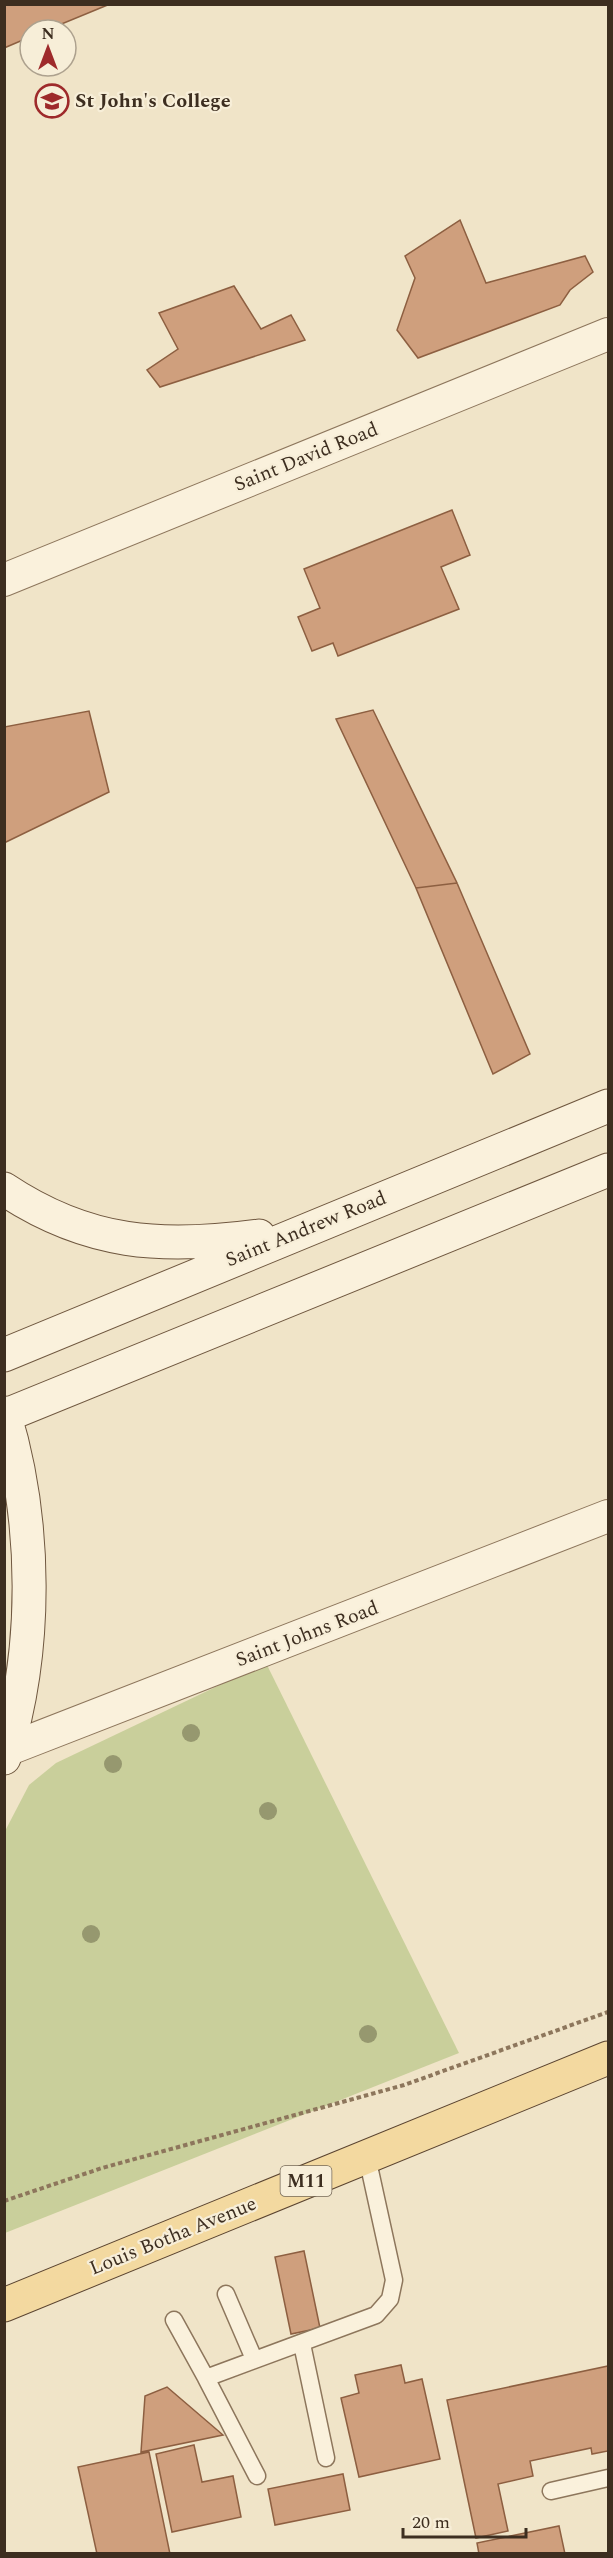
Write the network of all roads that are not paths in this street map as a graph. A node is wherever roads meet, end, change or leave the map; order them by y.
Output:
1 (609, 334) edge
2 (4, 580) edge
3 (609, 1106) edge
4 (609, 1170) edge
5 (4, 1190) edge
6 (356, 1209) junction
7 (4, 1355) edge
8 (5, 1415) edge
9 (609, 1516) edge
10 (5, 1754) edge
11 (609, 2058) edge
12 (367, 2157) junction
13 (226, 2294) dead end
14 (4, 2305) edge
15 (174, 2320) dead end
16 (302, 2344) junction
17 (254, 2359) junction
18 (206, 2378) junction
19 (326, 2458) dead end
20 (257, 2476) dead end
21 (609, 2478) edge
22 (550, 2491) dead end

1 - 2 street, Saint David Road
3 - 6 main road, Saint Andrew Road
4 - 8 main road
5 - 6 main road
6 - 7 main road, Saint Andrew Road
8 - 10 main road
9 - 10 street, Saint Johns Road
11 - 12 main road, Louis Botha Avenue / M11
12 - 14 main road, Louis Botha Avenue / M11
12 - 16 lane
13 - 17 lane
15 - 18 lane
16 - 17 lane
16 - 19 lane
17 - 18 lane
18 - 20 lane
21 - 22 lane

